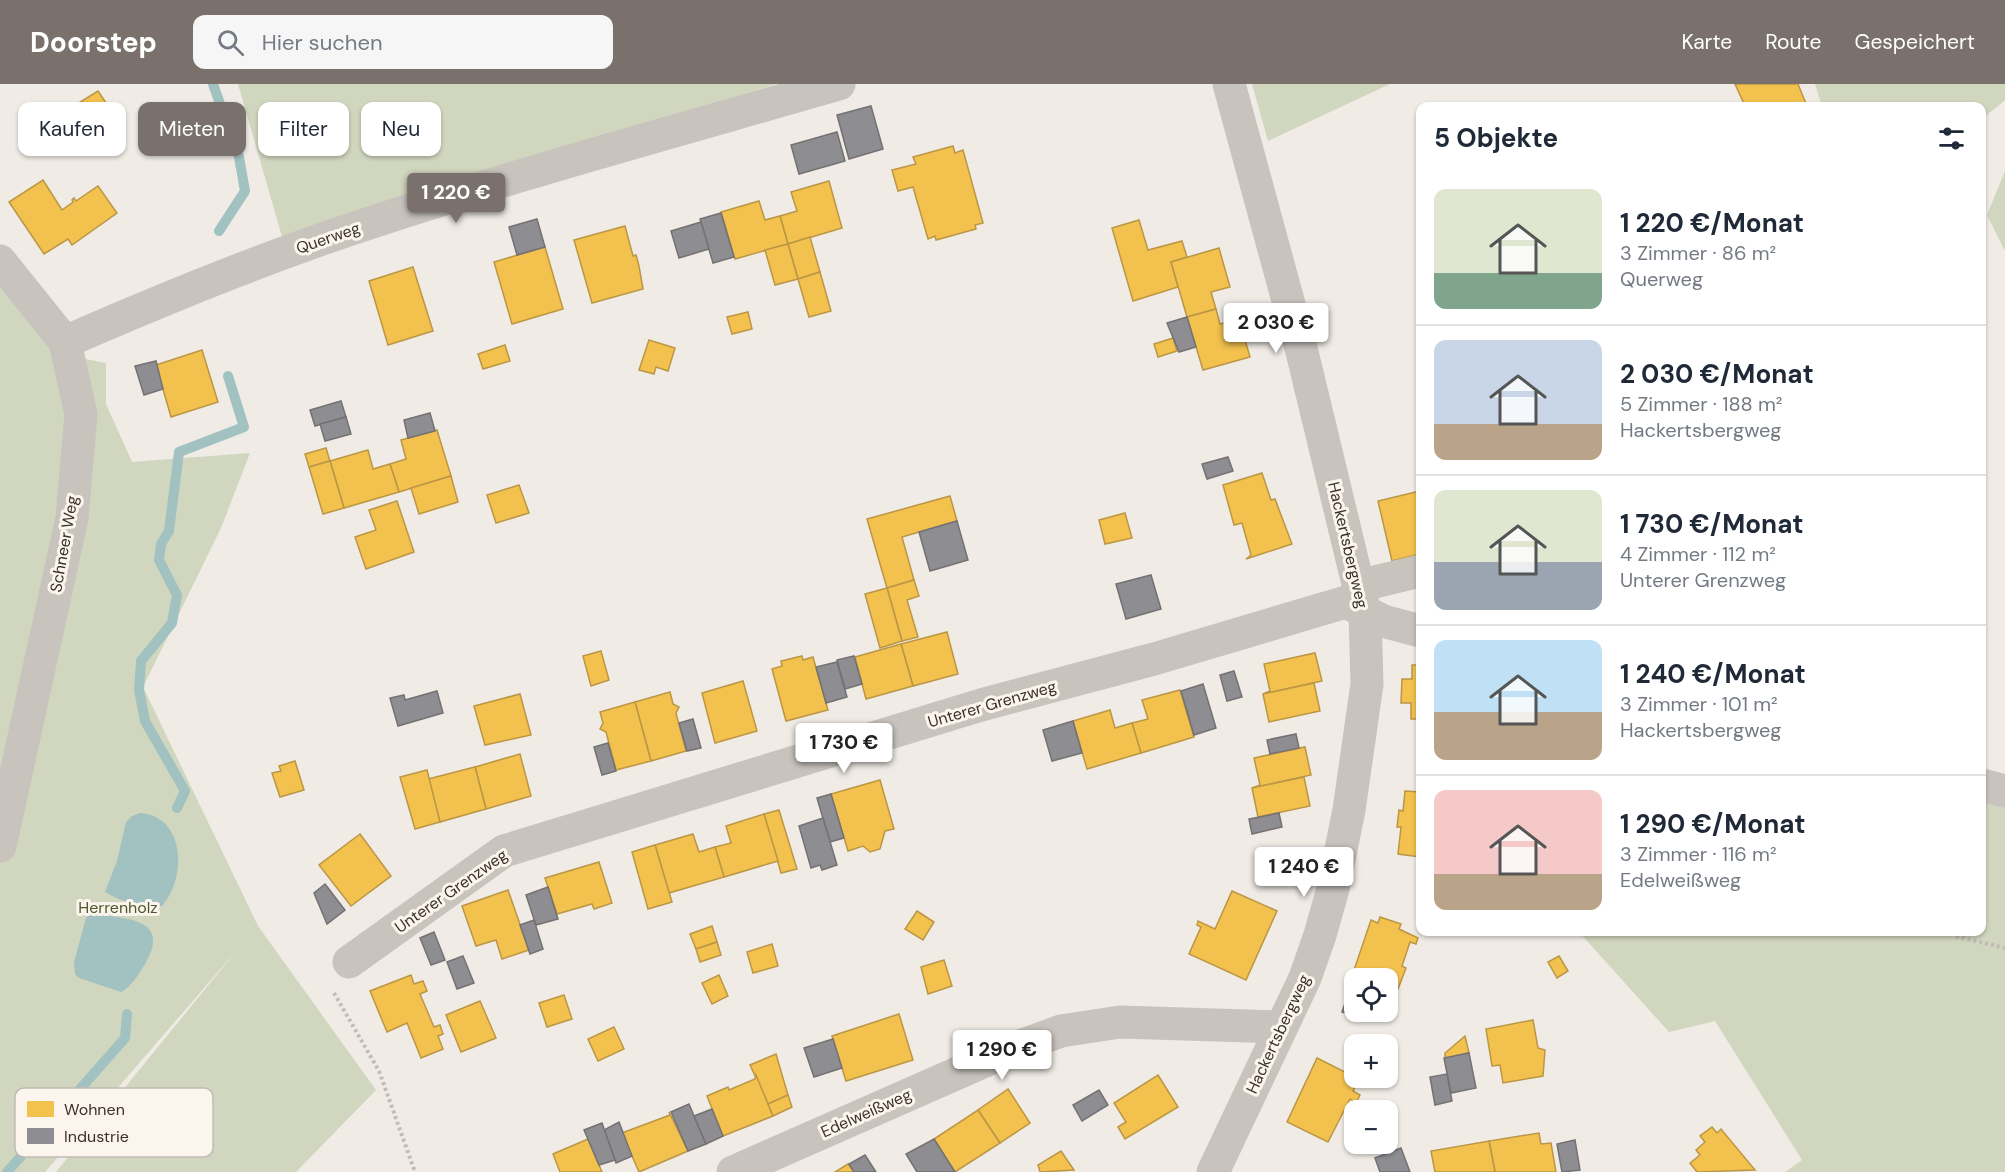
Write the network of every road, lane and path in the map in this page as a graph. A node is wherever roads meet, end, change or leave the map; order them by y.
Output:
1 (839, 84) edge
2 (1229, 84) edge
3 (0, 261) edge
4 (65, 342) junction
5 (1416, 573) edge
6 (1362, 599) junction
7 (1416, 629) edge
8 (1986, 786) edge
9 (2005, 791) edge
10 (0, 846) edge
11 (1953, 936) edge
12 (2005, 948) edge
13 (349, 962) joint
14 (1281, 1027) junction
15 (415, 1172) edge
16 (733, 1172) edge
17 (1213, 1172) edge

1 - 4 street, Querweg
2 - 6 street, Hackertsbergweg
3 - 4 street, Schneer Weg
4 - 10 street, Schneer Weg
5 - 6 street
6 - 7 street, Unterer Grenzweg
6 - 13 street, Unterer Grenzweg
6 - 14 street, Hackertsbergweg
8 - 9 street
11 - 12 path
13 - 15 path
14 - 16 street, Edelweißweg
14 - 17 street, Hackertsbergweg

